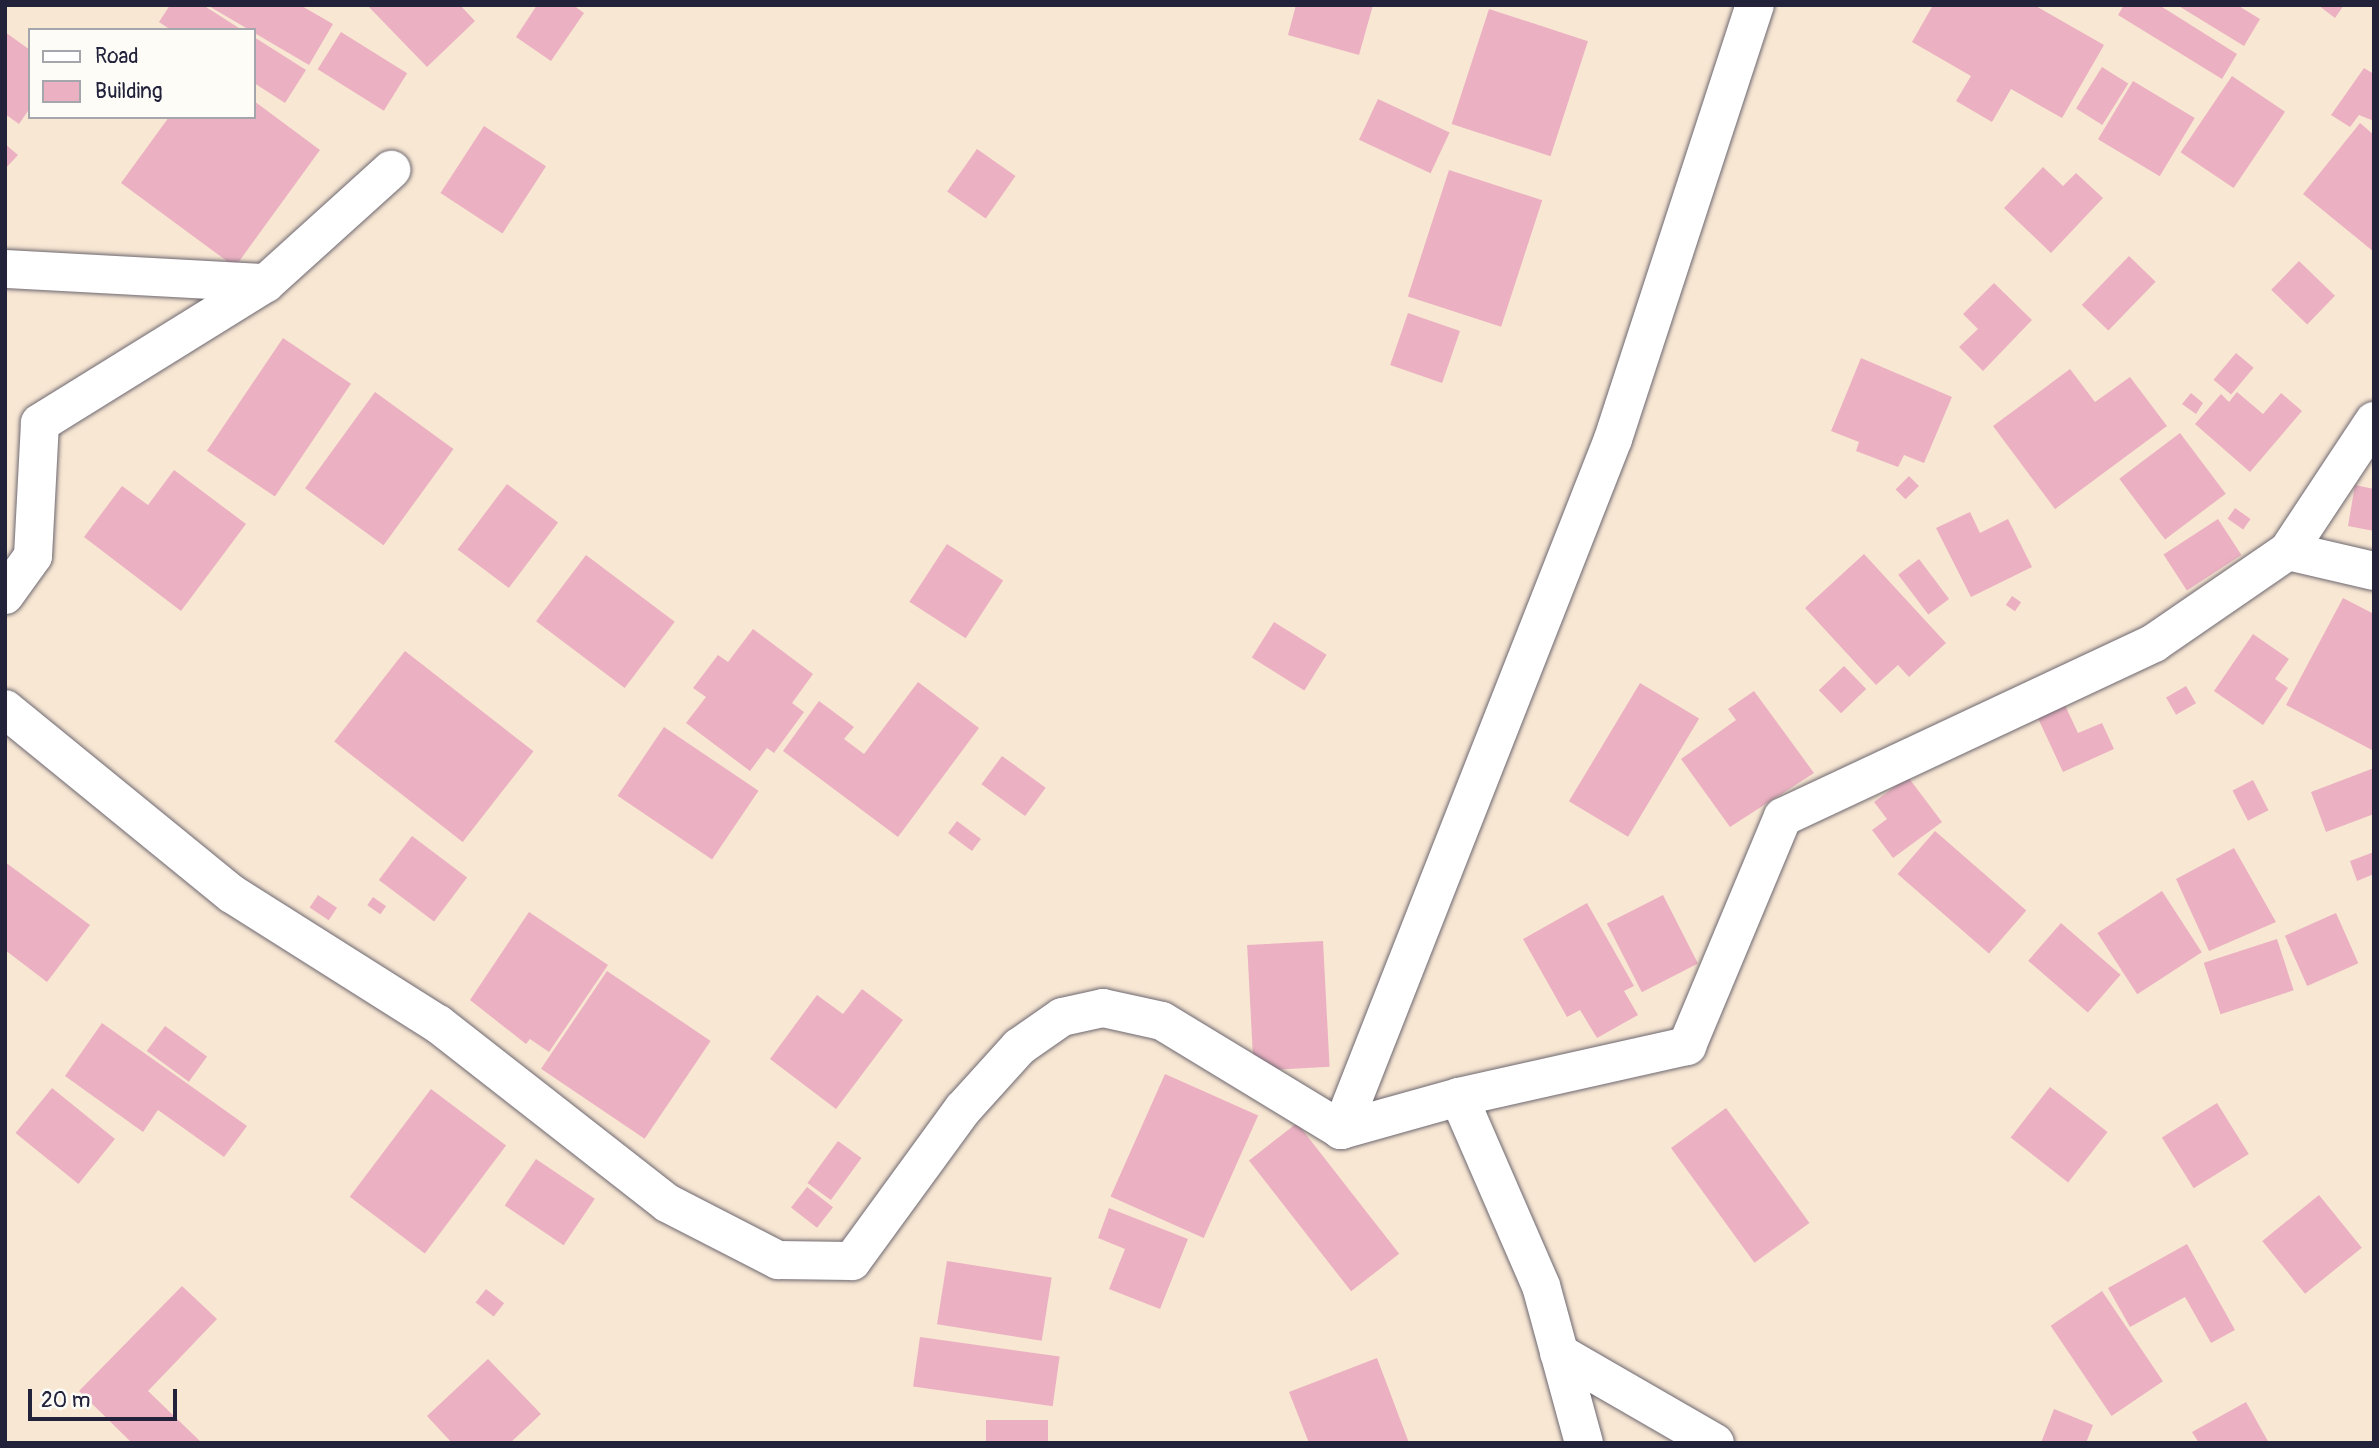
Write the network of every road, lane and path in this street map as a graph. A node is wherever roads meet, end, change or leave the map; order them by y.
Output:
1 (1755, 5) edge
2 (391, 170) dead end
3 (5, 269) edge
4 (266, 283) junction
5 (2374, 421) edge
6 (2288, 551) junction
7 (2374, 571) edge
8 (5, 595) edge
9 (5, 709) edge
10 (1459, 1097) junction
11 (1341, 1130) junction
12 (1559, 1353) junction
13 (1584, 1443) edge
14 (1715, 1443) edge

1 - 11 street
2 - 4 street
3 - 4 street
4 - 8 street
5 - 6 street
6 - 7 street
6 - 10 street
9 - 11 street
10 - 11 street
10 - 12 street
12 - 13 street
12 - 14 street

